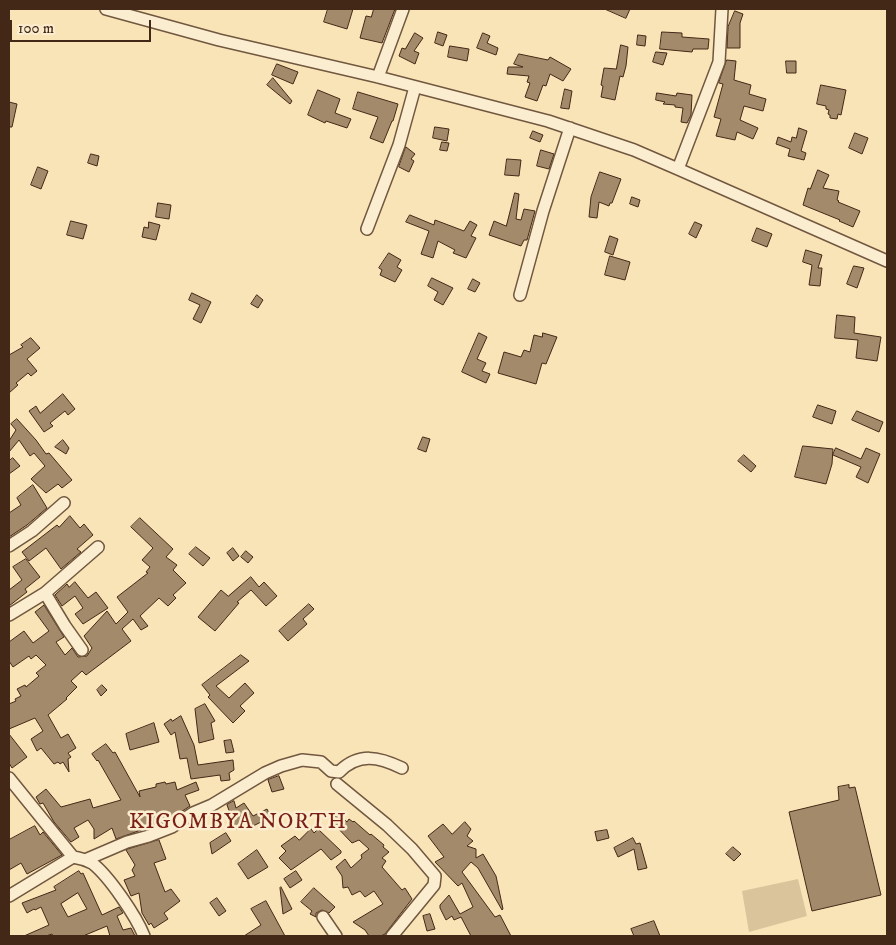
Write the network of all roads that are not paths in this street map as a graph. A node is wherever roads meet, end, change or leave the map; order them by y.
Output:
1 (106, 9) edge
2 (402, 9) edge
3 (722, 9) edge
4 (147, 14) edge
5 (378, 77) junction
6 (415, 87) junction
7 (570, 128) junction
8 (678, 168) junction
9 (367, 229) dead end
10 (887, 261) edge
11 (520, 295) dead end
12 (64, 503) dead end
13 (9, 546) edge
14 (98, 547) dead end
15 (45, 593) junction
16 (9, 615) edge
17 (82, 650) dead end
18 (402, 768) dead end
19 (9, 778) edge
20 (337, 784) dead end
21 (73, 857) junction
22 (85, 860) junction
23 (9, 896) edge
24 (324, 917) dead end
25 (144, 936) edge
26 (336, 936) edge
27 (392, 936) edge

1 - 4 street
2 - 5 street
3 - 8 street
4 - 5 street
5 - 6 street
6 - 7 street
6 - 9 street
7 - 8 street
7 - 11 street
8 - 10 street
12 - 13 street
14 - 15 street
15 - 16 street
15 - 17 street
18 - 22 street
19 - 21 street
20 - 27 street
21 - 22 street
21 - 23 street
22 - 25 street
24 - 26 street

